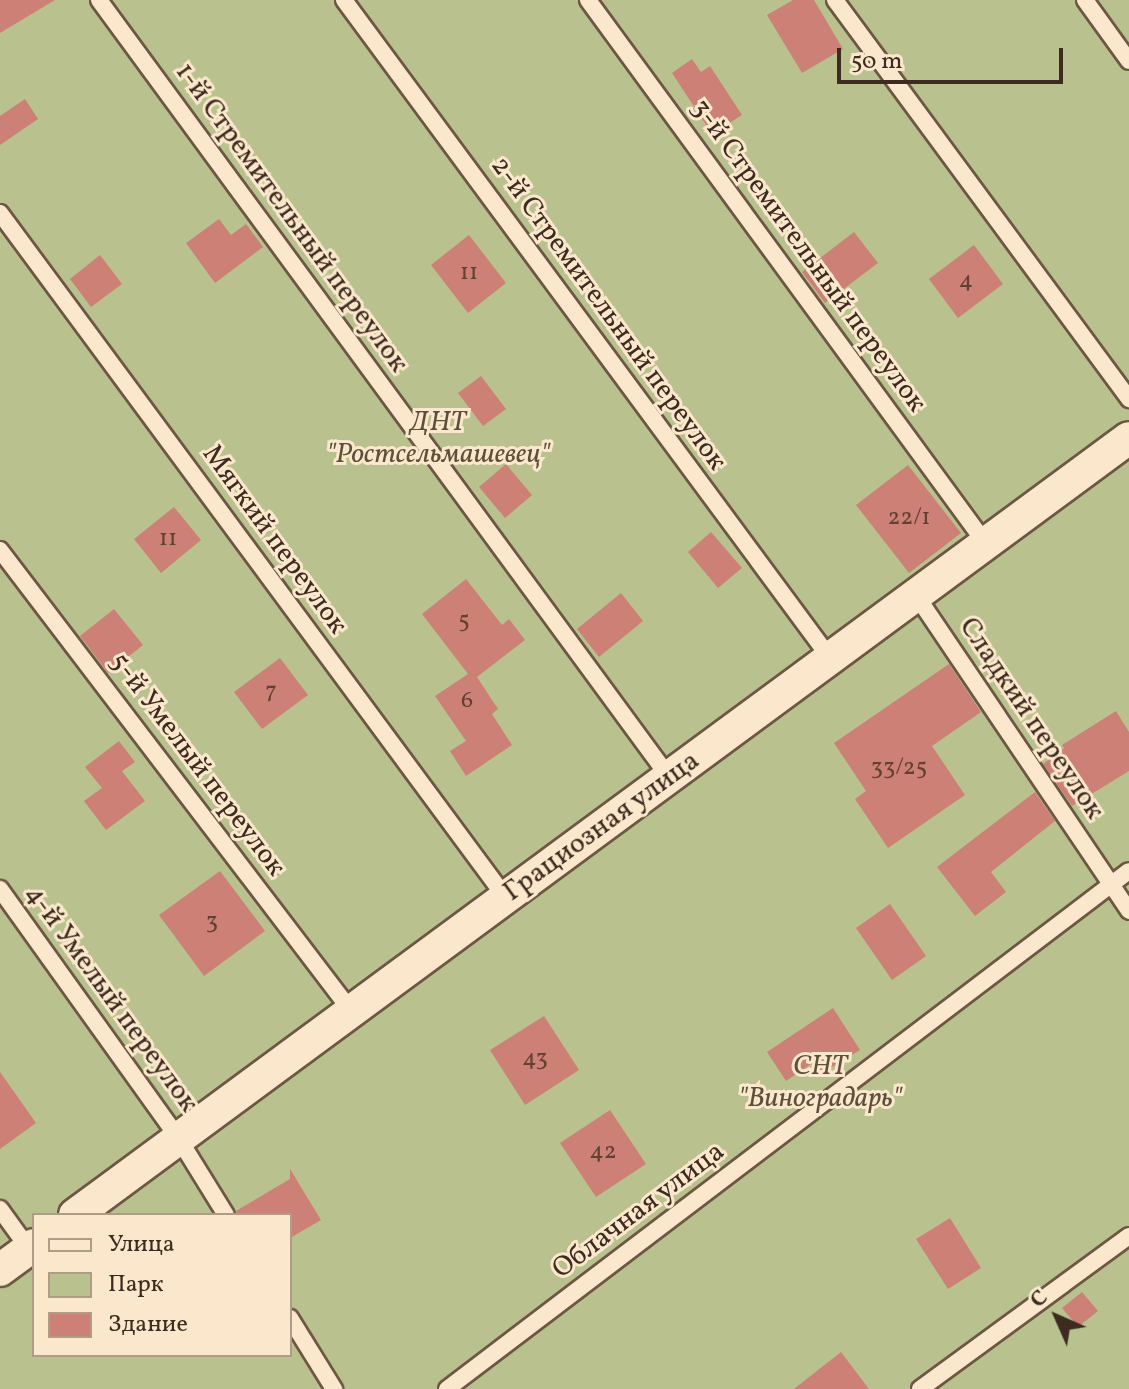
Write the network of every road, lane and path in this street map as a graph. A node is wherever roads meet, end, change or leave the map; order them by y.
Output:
1 (99, 0) edge
2 (344, 0) edge
3 (588, 0) edge
4 (835, 0) edge
5 (1085, 0) edge
6 (1129, 61) edge
7 (0, 213) edge
8 (1129, 399) edge
9 (1129, 438) edge
10 (986, 544) junction
11 (0, 550) edge
12 (916, 595) junction
13 (830, 658) junction
14 (669, 777) junction
15 (1129, 871) edge
16 (1112, 885) junction
17 (0, 889) edge
18 (506, 898) junction
19 (1129, 911) edge
20 (352, 1012) junction
21 (179, 1139) junction
22 (0, 1209) edge
23 (78, 1213) edge
24 (225, 1213) edge
25 (1129, 1236) edge
26 (32, 1247) edge
27 (0, 1270) edge
28 (292, 1321) edge
29 (334, 1389) edge
30 (447, 1389) edge
31 (920, 1389) edge

1 - 14 lane, 1-й Стремительный переулок
2 - 13 lane, 2-й Стремительный переулок
3 - 10 lane, 3-й Стремительный переулок
4 - 8 lane
5 - 6 lane
7 - 18 lane, Мягкий переулок
9 - 10 street, Грациозная улица
10 - 12 street, Грациозная улица
11 - 20 lane, 5-й Умелый переулок
12 - 13 street, Грациозная улица
12 - 16 lane, Сладкий переулок
13 - 14 street, Грациозная улица
14 - 18 street, Грациозная улица
15 - 16 lane, Облачная улица
16 - 19 lane, Сладкий переулок
16 - 30 lane, Облачная улица
17 - 21 lane, 4-й Умелый переулок
18 - 20 street, Грациозная улица
20 - 21 street, Грациозная улица
21 - 23 street, Грациозная улица
21 - 24 lane, 4-й Умелый переулок
22 - 26 lane
25 - 31 lane
26 - 27 street
28 - 29 lane

